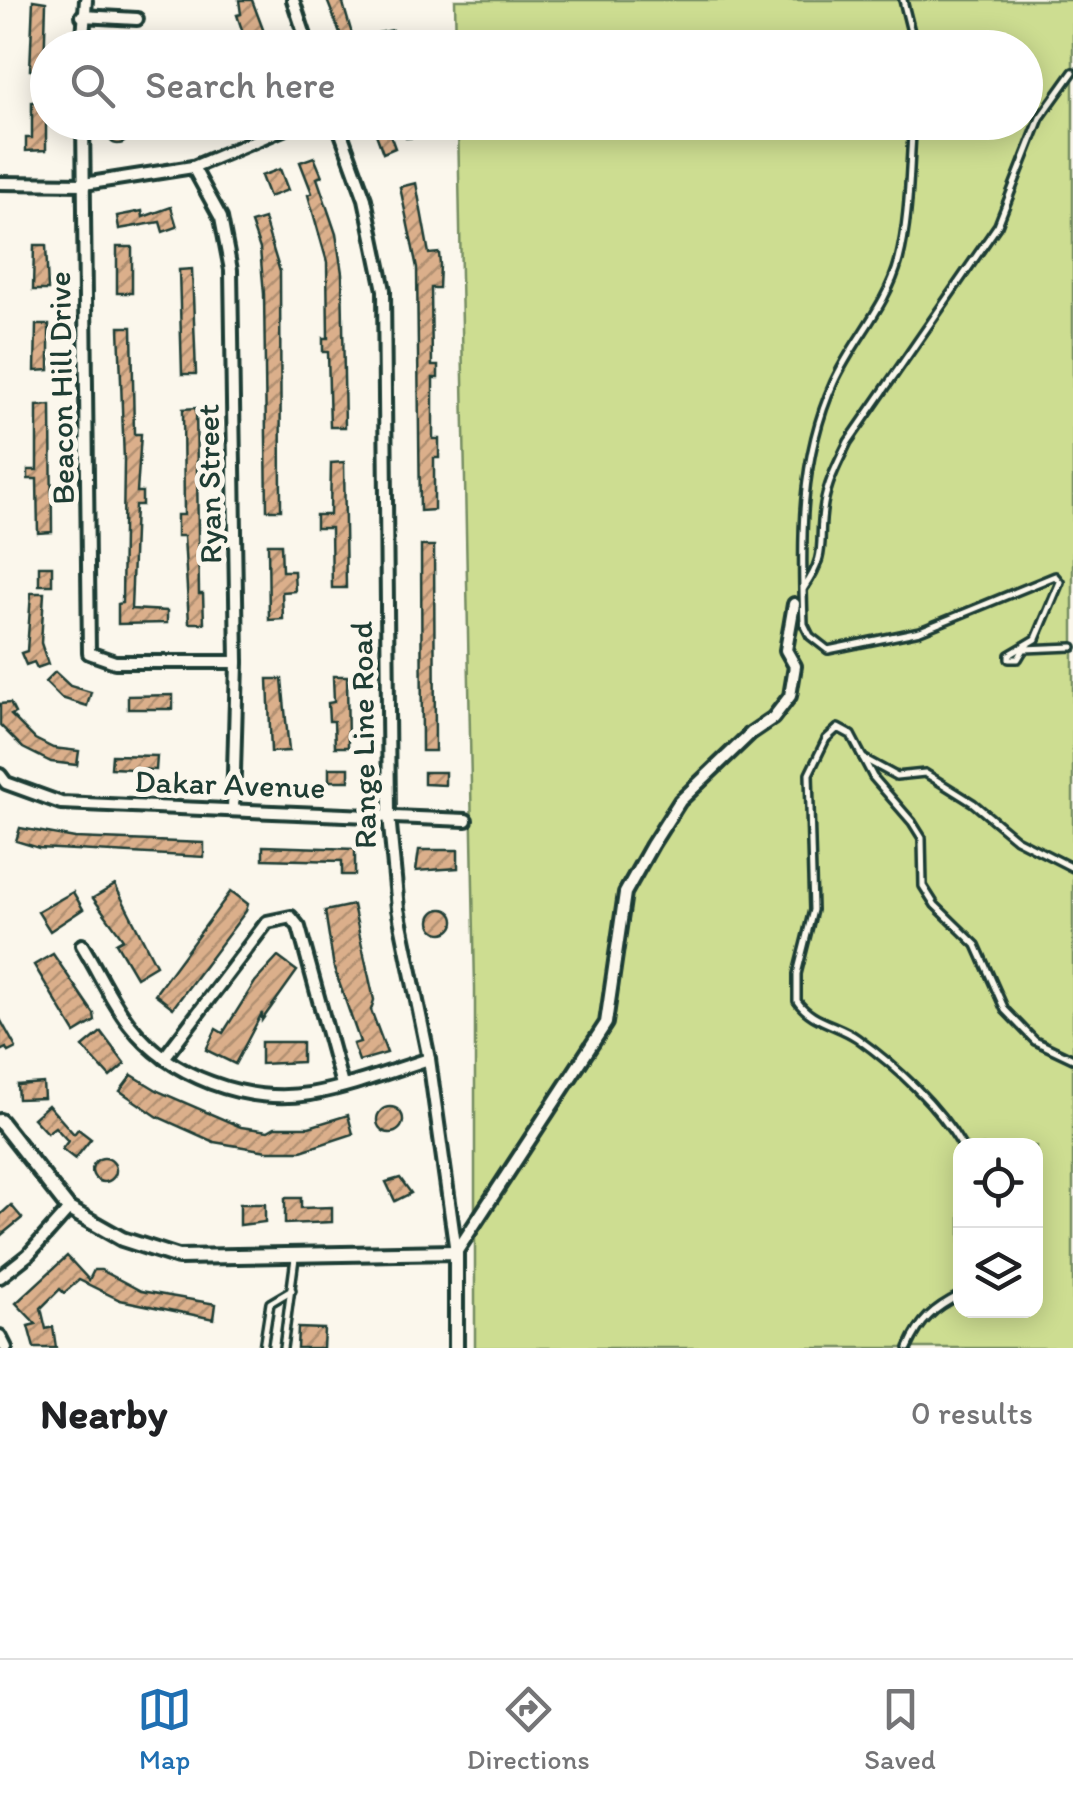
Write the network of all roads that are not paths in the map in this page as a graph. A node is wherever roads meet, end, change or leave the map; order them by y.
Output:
1 (86, 0) edge
2 (293, 0) edge
3 (903, 0) edge
4 (82, 16) junction
5 (137, 19) dead end
6 (82, 30) edge
7 (303, 30) edge
8 (910, 30) edge
9 (1073, 72) edge
10 (1043, 114) edge
11 (83, 140) edge
12 (257, 140) edge
13 (344, 140) edge
14 (911, 140) edge
15 (1031, 140) edge
16 (192, 167) junction
17 (0, 183) edge
18 (84, 184) junction
19 (802, 591) junction
20 (794, 604) dead end
21 (1073, 647) edge
22 (237, 662) junction
23 (856, 752) junction
24 (0, 774) edge
25 (233, 809) junction
26 (389, 815) junction
27 (466, 820) dead end
28 (1073, 868) edge
29 (82, 945) dead end
30 (164, 1058) junction
31 (1073, 1059) edge
32 (430, 1060) junction
33 (342, 1084) junction
34 (0, 1121) edge
35 (956, 1138) edge
36 (69, 1209) junction
37 (456, 1252) junction
38 (296, 1255) junction
39 (0, 1278) edge
40 (292, 1290) junction
41 (953, 1299) edge
42 (0, 1336) edge
43 (6, 1348) edge
44 (263, 1348) edge
45 (283, 1348) edge
46 (456, 1348) edge
47 (908, 1348) edge

1 - 4 street
2 - 7 street
3 - 8 lane
4 - 5 street
4 - 6 street
9 - 10 lane
11 - 18 street, Beacon Hill Drive
12 - 16 street
13 - 26 street, Range Line Road
14 - 19 lane
15 - 19 lane
16 - 18 street
16 - 22 street, Ryan Street
17 - 18 street
18 - 22 street, Beacon Hill Drive
19 - 21 lane
20 - 37 street
22 - 25 street, Ryan Street
23 - 28 lane
23 - 31 lane
23 - 35 lane
24 - 25 street, Dakar Avenue
25 - 26 street, Dakar Avenue
26 - 27 street, Dakar Avenue
26 - 32 street, Range Line Road
29 - 30 street
30 - 33 street
30 - 33 street
32 - 33 street
32 - 37 street, Range Line Road
34 - 36 street
36 - 38 street
36 - 39 street
37 - 38 street
37 - 46 street, Range Line Road
38 - 40 lane
40 - 44 lane
40 - 45 lane
41 - 47 lane
42 - 43 street

